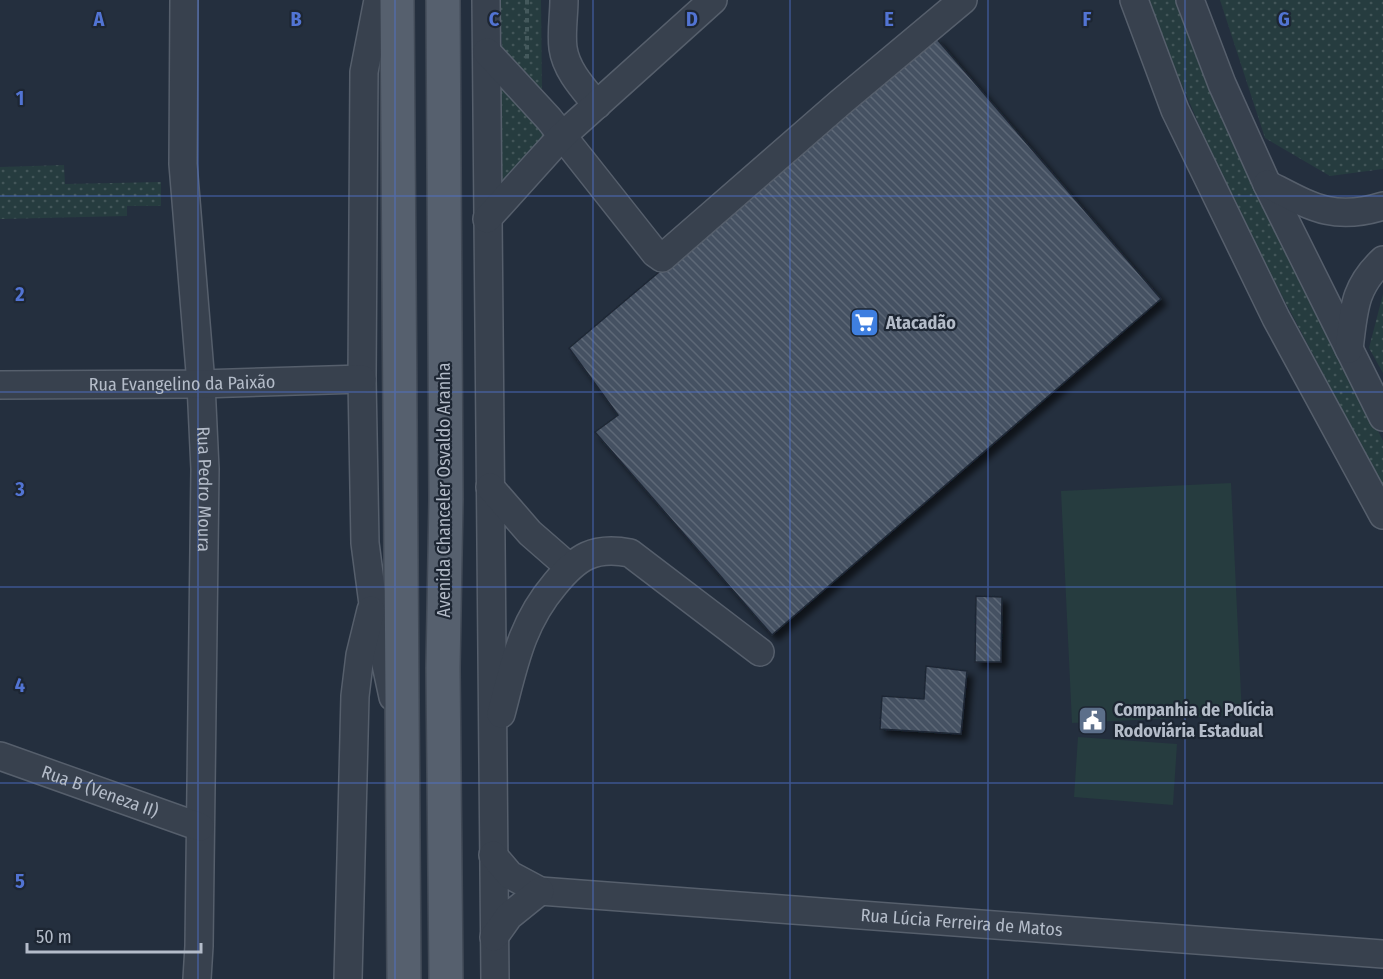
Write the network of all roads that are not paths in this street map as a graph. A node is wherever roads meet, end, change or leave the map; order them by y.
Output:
1 (184, 0) edge
2 (378, 0) edge
3 (397, 0) edge
4 (443, 0) edge
5 (486, 0) edge
6 (564, 0) edge
7 (713, 0) edge
8 (963, 0) edge
9 (1134, 0) edge
10 (1191, 0) edge
11 (487, 52) junction
12 (597, 105) junction
13 (562, 136) junction
14 (1267, 184) junction
15 (1383, 206) edge
16 (487, 219) junction
17 (1383, 260) edge
18 (1349, 349) junction
19 (362, 379) junction
20 (201, 384) junction
21 (0, 385) edge
22 (1383, 417) edge
23 (490, 487) junction
24 (1383, 515) edge
25 (569, 567) junction
26 (373, 604) junction
27 (760, 652) dead end
28 (492, 745) junction
29 (404, 750) junction
30 (0, 756) edge
31 (200, 827) junction
32 (493, 855) junction
33 (540, 891) junction
34 (494, 937) junction
35 (1383, 954) edge
36 (197, 979) edge
37 (348, 979) edge
38 (404, 979) edge
39 (446, 979) edge
40 (495, 979) edge

1 - 20 street, Rua Pedro Moura
2 - 19 street
3 - 29 main road
4 - 39 main road, Avenida Chanceler Osvaldo Aranha
5 - 11 street
6 - 12 street
7 - 12 street
8 - 13 street
9 - 24 street
10 - 14 street
11 - 13 street
11 - 16 street
12 - 13 street
13 - 16 street
14 - 15 street
14 - 18 street
16 - 23 street
17 - 18 street
18 - 22 street
19 - 20 street, Rua Evangelino da Paixão
19 - 26 street
20 - 21 street, Rua Evangelino da Paixão
20 - 31 street, Rua Pedro Moura
23 - 25 street
23 - 28 street
25 - 27 street
25 - 28 street
26 - 29 street
26 - 37 street
28 - 32 street
29 - 38 main road
30 - 31 street, Rua B (Veneza II)
31 - 36 street, Rua Pedro Moura
32 - 33 street
32 - 34 street
33 - 34 street
33 - 35 street, Rua Lúcia Ferreira de Matos
34 - 40 street

